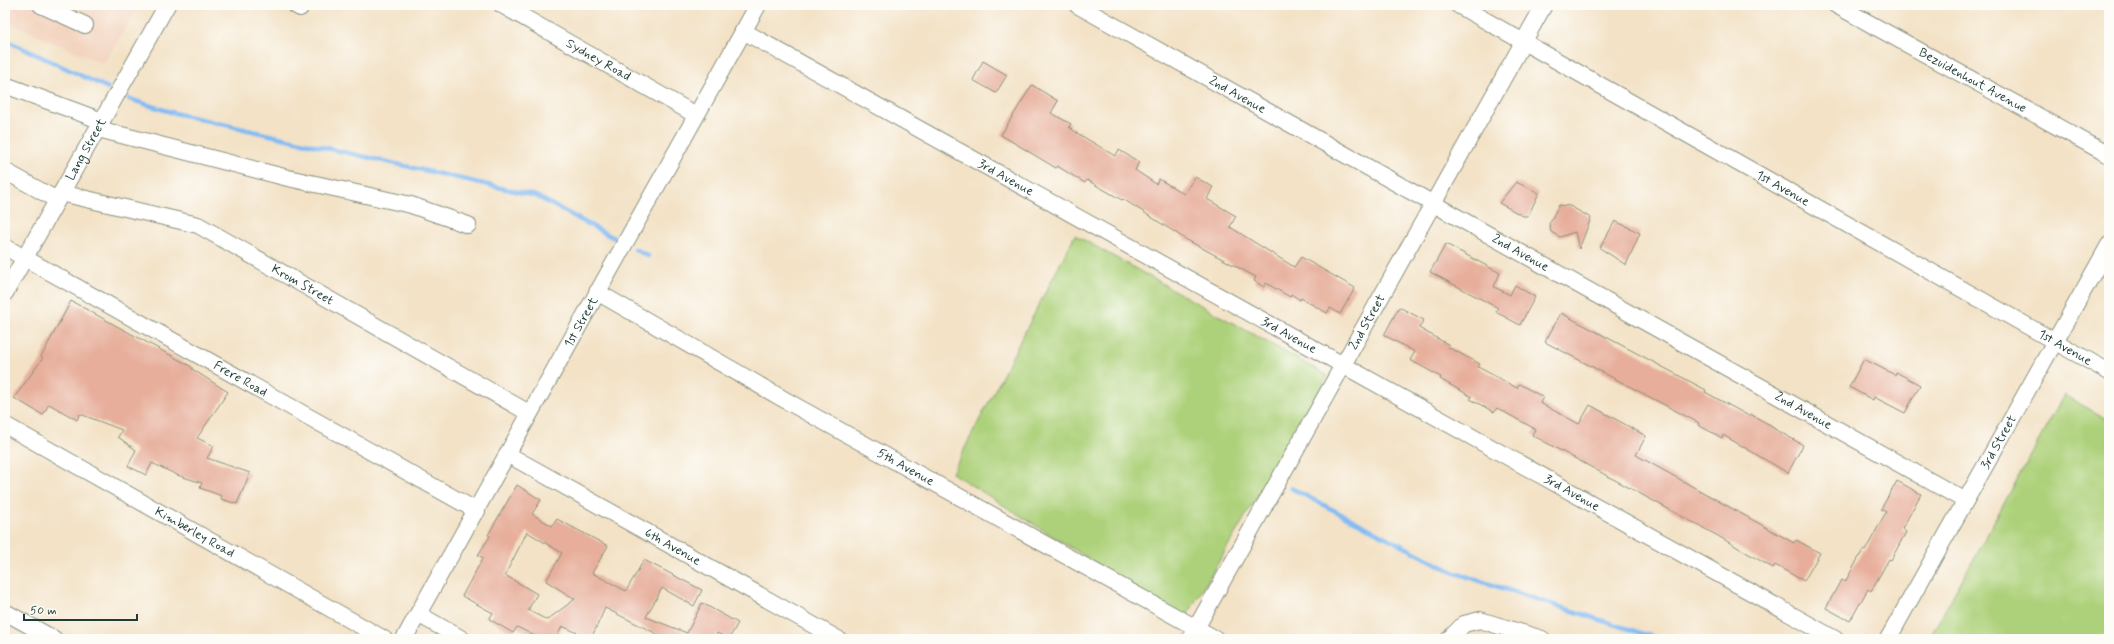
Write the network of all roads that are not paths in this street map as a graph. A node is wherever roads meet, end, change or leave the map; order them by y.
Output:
1 (41, 5) edge
2 (167, 5) edge
3 (502, 5) edge
4 (758, 5) edge
5 (1077, 5) edge
6 (1458, 5) edge
7 (1544, 5) edge
8 (1836, 5) edge
9 (85, 25) dead end
10 (743, 31) junction
11 (1523, 41) junction
12 (5, 85) edge
13 (696, 115) junction
14 (100, 125) junction
15 (2109, 155) edge
16 (5, 171) edge
17 (59, 196) junction
18 (1433, 205) junction
19 (468, 225) dead end
20 (2109, 245) edge
21 (5, 247) edge
22 (25, 258) junction
23 (597, 292) junction
24 (5, 293) edge
25 (2055, 342) junction
26 (1343, 366) junction
27 (2109, 372) edge
28 (529, 413) junction
29 (5, 425) edge
30 (508, 454) junction
31 (1964, 500) junction
32 (477, 510) junction
33 (5, 612) edge
34 (418, 614) junction
35 (1193, 634) edge
36 (54, 639) edge
37 (384, 639) edge
38 (404, 639) edge
39 (462, 639) edge
40 (838, 639) edge
41 (1216, 639) edge
42 (1449, 639) edge
43 (1542, 639) edge
44 (1835, 639) edge
45 (1888, 639) edge

1 - 9 street
2 - 14 street, Lang Street
3 - 13 street, Sydney Road
4 - 10 street, 1st Street
5 - 18 street, 2nd Avenue
6 - 11 street, 1st Avenue
7 - 11 street, 2nd Street
8 - 15 street, Bezuidenhout Avenue
10 - 13 street, 1st Street
10 - 26 street, 3rd Avenue
11 - 18 street, 2nd Street
11 - 25 street, 1st Avenue
12 - 14 street
13 - 23 street, 1st Street
14 - 17 street, Lang Street
14 - 19 street
16 - 17 street, Krom Street
17 - 22 street, Lang Street
17 - 28 street, Krom Street
18 - 26 street, 2nd Street
18 - 31 street, 2nd Avenue
20 - 25 street, 3rd Street
21 - 22 street, Frere Road
22 - 24 street, Lang Street
22 - 32 street, Frere Road
23 - 28 street, 1st Street
23 - 35 street, 5th Avenue
25 - 27 street, 1st Avenue
25 - 31 street, 3rd Street
26 - 35 street, 2nd Street
26 - 44 street, 3rd Avenue
28 - 30 street, 1st Street
29 - 37 street, Kimberley Road
30 - 32 street, 1st Street
30 - 40 street, 6th Avenue
31 - 45 street, 3rd Street
32 - 34 street, 1st Street
33 - 36 street
34 - 38 street, 1st Street
34 - 39 street
35 - 41 street, 5th Avenue
42 - 43 street

